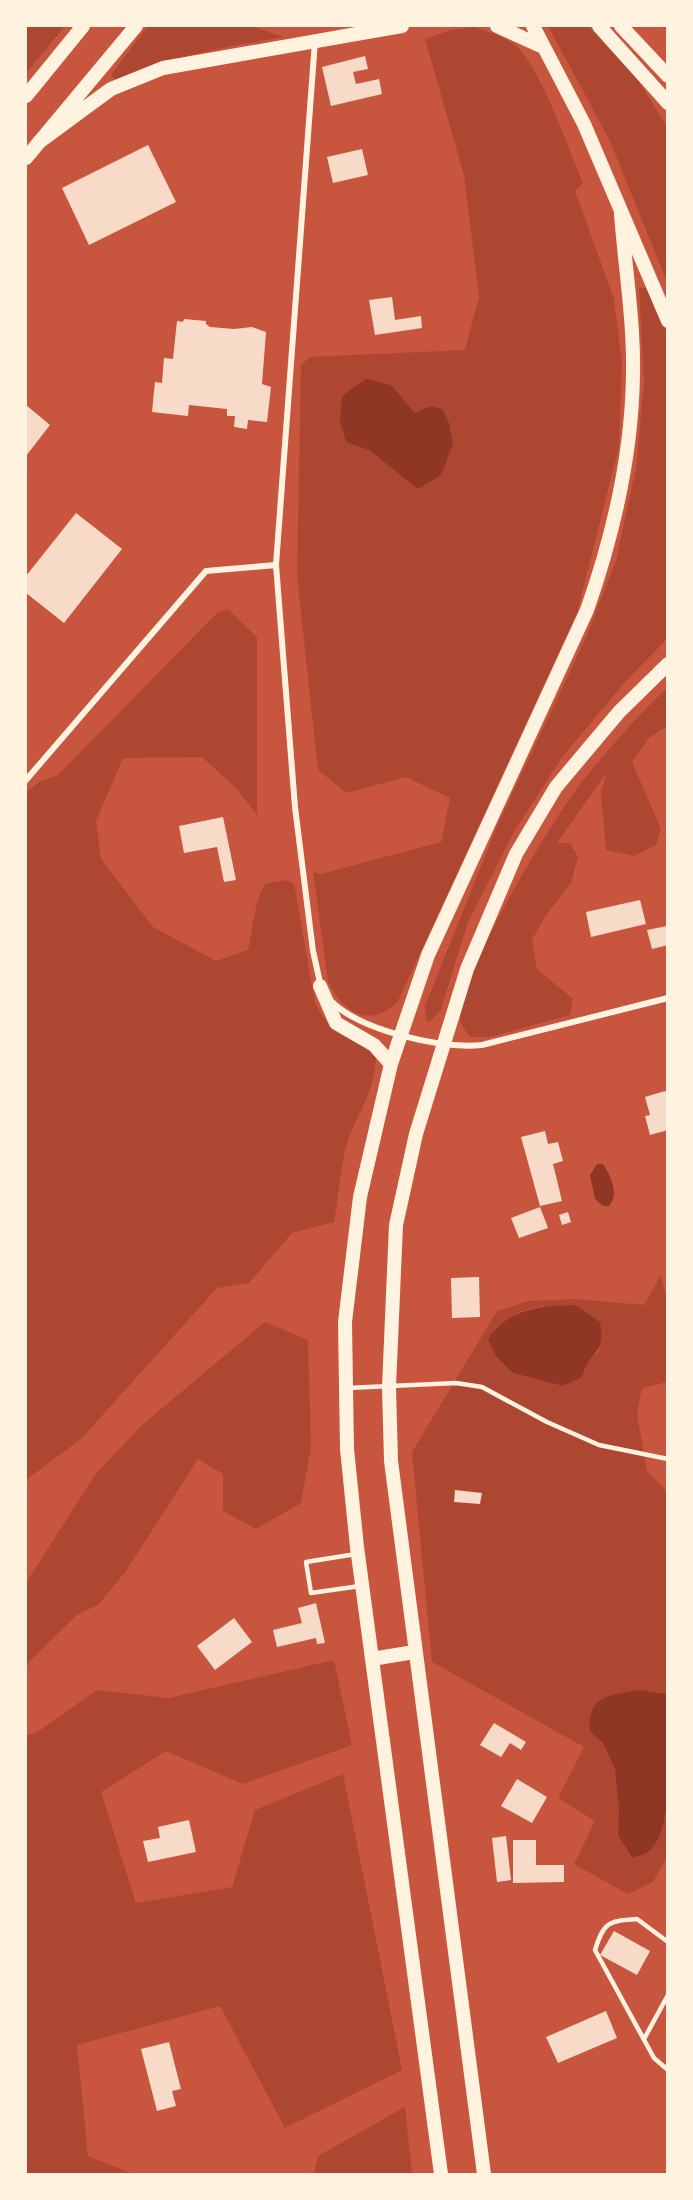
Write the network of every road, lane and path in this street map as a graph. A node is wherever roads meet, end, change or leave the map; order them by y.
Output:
1 (83, 26) edge
2 (136, 26) edge
3 (402, 26) edge
4 (498, 26) edge
5 (533, 26) edge
6 (599, 26) edge
7 (621, 26) edge
8 (629, 26) edge
9 (315, 41) junction
10 (543, 47) junction
11 (642, 49) junction
12 (668, 76) edge
13 (26, 96) edge
14 (668, 103) edge
15 (39, 142) junction
16 (26, 158) edge
17 (621, 214) junction
18 (668, 321) edge
19 (276, 565) junction
20 (668, 664) edge
21 (26, 780) edge
22 (320, 986) junction
23 (668, 998) edge
24 (400, 1034) junction
25 (443, 1044) junction
26 (391, 1064) junction
27 (388, 1387) junction
28 (345, 1388) junction
29 (668, 1460) edge
30 (358, 1553) junction
31 (363, 1585) junction
32 (414, 1652) junction
33 (372, 1659) junction
34 (668, 1942) edge
35 (668, 1995) edge
36 (644, 2039) junction
37 (668, 2070) edge
38 (441, 2175) edge
39 (484, 2175) edge

1 - 13 main road
2 - 15 main road
3 - 9 main road
4 - 10 main road
5 - 10 main road
6 - 14 main road
7 - 11 main road
8 - 11 main road
9 - 15 main road
9 - 19 street
10 - 17 main road
11 - 12 main road
15 - 16 main road
17 - 18 main road
17 - 24 main road
19 - 21 street
19 - 22 street
20 - 25 main road
22 - 24 street
22 - 26 main road
23 - 25 street
24 - 25 street
24 - 26 main road
25 - 27 main road
26 - 28 main road
27 - 28 lane
27 - 29 lane
27 - 32 main road
28 - 30 main road
30 - 31 main road
30 - 31 lane
31 - 33 main road
32 - 33 main road
32 - 39 main road
33 - 38 main road
34 - 36 lane
35 - 36 lane
36 - 37 lane

